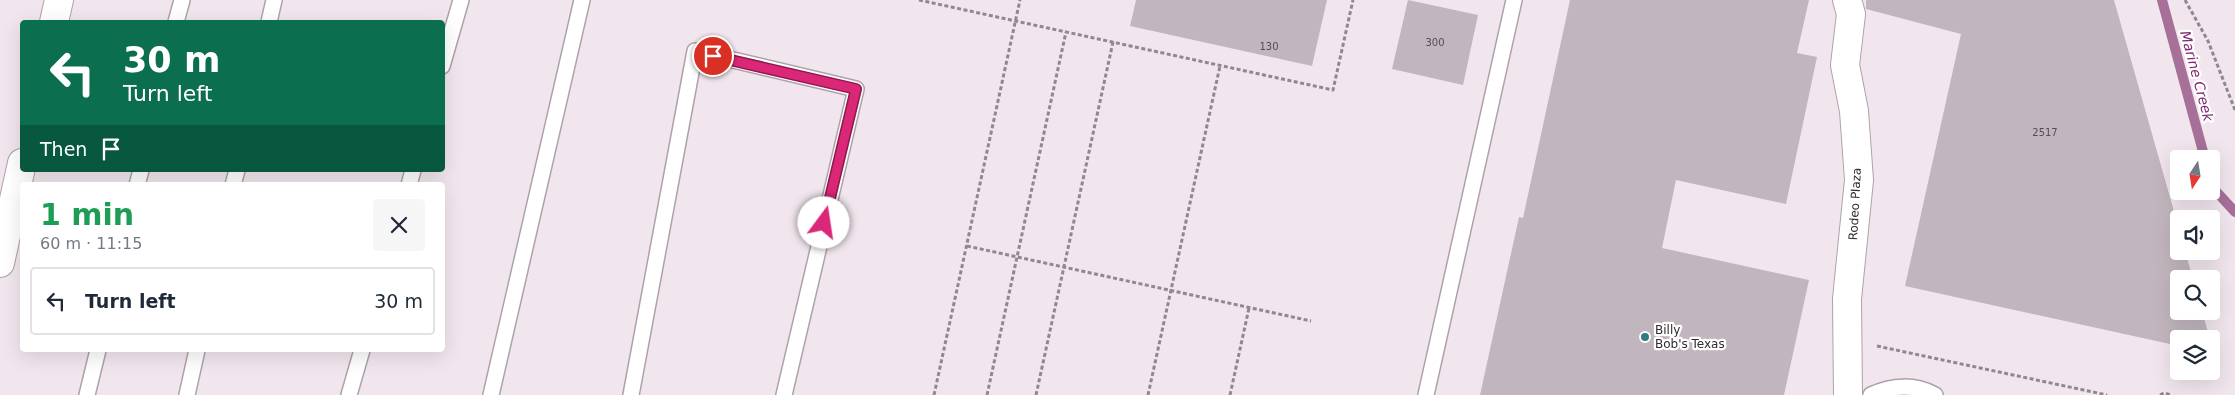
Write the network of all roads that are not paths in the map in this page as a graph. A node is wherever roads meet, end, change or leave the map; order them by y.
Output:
1 (59, 0) edge
2 (182, 0) edge
3 (274, 0) edge
4 (461, 0) edge
5 (582, 0) edge
6 (1514, 0) edge
7 (1853, 5) edge
8 (54, 20) edge
9 (177, 20) edge
10 (269, 20) edge
11 (445, 56) edge
12 (20, 172) edge
13 (0, 263) edge
14 (98, 352) edge
15 (197, 352) edge
16 (361, 352) edge
17 (87, 395) edge
18 (187, 395) edge
19 (349, 395) edge
20 (491, 395) edge
21 (631, 395) edge
22 (784, 395) edge
23 (1426, 395) edge
24 (1848, 395) edge
25 (1871, 395) edge
26 (1935, 395) edge

1 - 8 street
2 - 9 lane
3 - 10 lane
4 - 11 lane
5 - 20 lane
6 - 23 lane
7 - 24 street, Rodeo Plaza
12 - 13 street
14 - 17 lane
15 - 18 lane
16 - 19 lane
21 - 22 lane
25 - 26 lane

